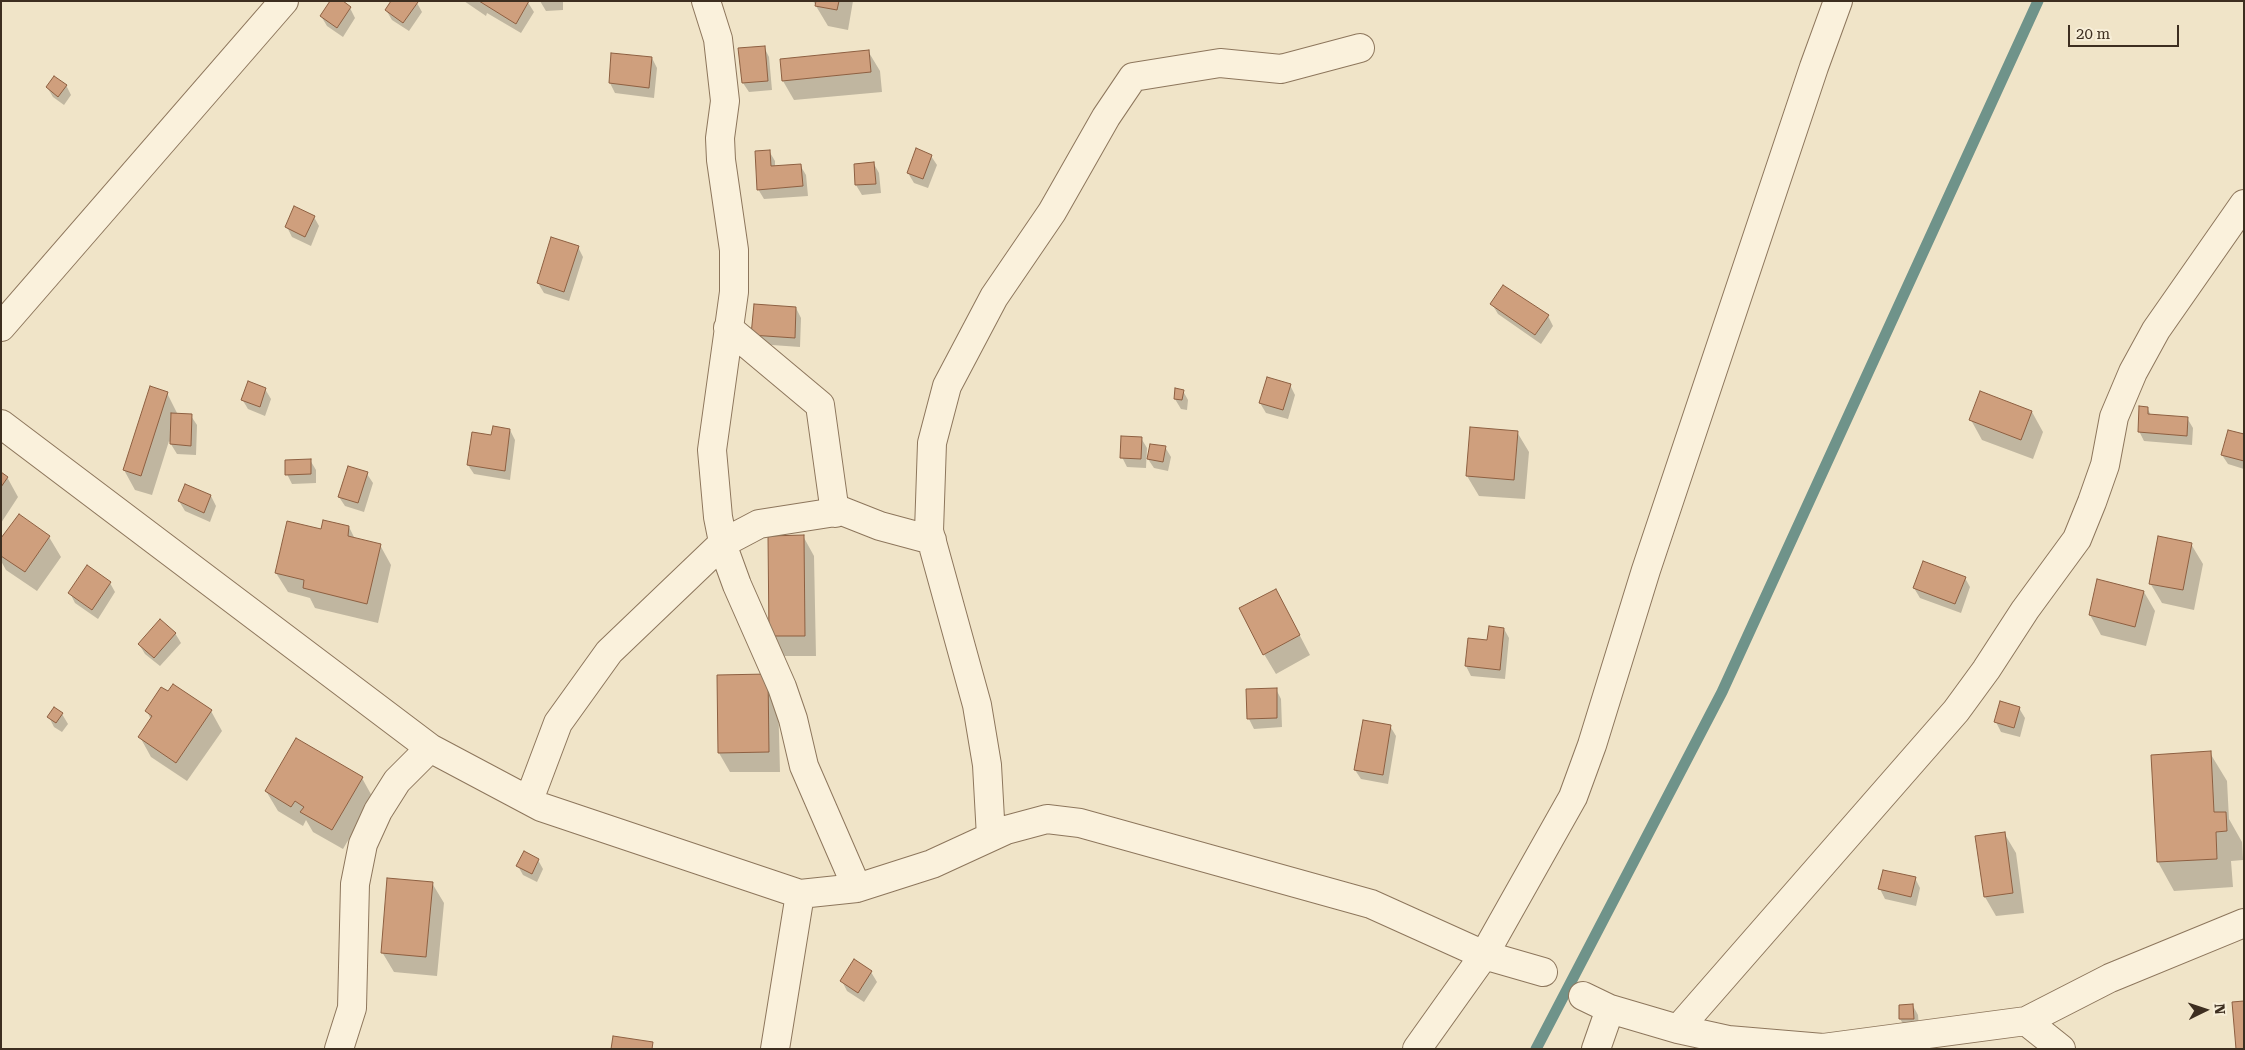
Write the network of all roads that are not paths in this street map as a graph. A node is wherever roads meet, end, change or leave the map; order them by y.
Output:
1 (284, 1) edge
2 (706, 1) edge
3 (1838, 1) edge
4 (1360, 48) dead end
5 (2244, 204) edge
6 (1, 327) edge
7 (728, 328) junction
8 (1, 424) edge
9 (835, 513) junction
10 (932, 540) junction
11 (723, 543) junction
12 (430, 748) junction
13 (529, 800) junction
14 (991, 837) junction
15 (857, 888) junction
16 (800, 894) junction
17 (2244, 923) edge
18 (1484, 955) junction
19 (1543, 972) dead end
20 (1583, 996) dead end
21 (1610, 1009) junction
22 (2026, 1021) junction
23 (1678, 1029) junction
24 (339, 1049) edge
25 (775, 1049) edge
26 (1417, 1049) edge
27 (1596, 1049) edge
28 (2061, 1049) edge

1 - 6 street
2 - 7 street
3 - 18 street
4 - 10 street
5 - 23 street
7 - 9 street
7 - 11 street
8 - 12 street
9 - 10 street
9 - 11 street
10 - 14 street
11 - 13 street
11 - 15 street
12 - 13 street
12 - 24 street
13 - 16 street
14 - 15 street
14 - 18 street
15 - 16 street
16 - 25 street
17 - 22 street
18 - 19 street
18 - 26 street
20 - 21 street
21 - 23 street
21 - 27 street
22 - 23 street
22 - 28 street

